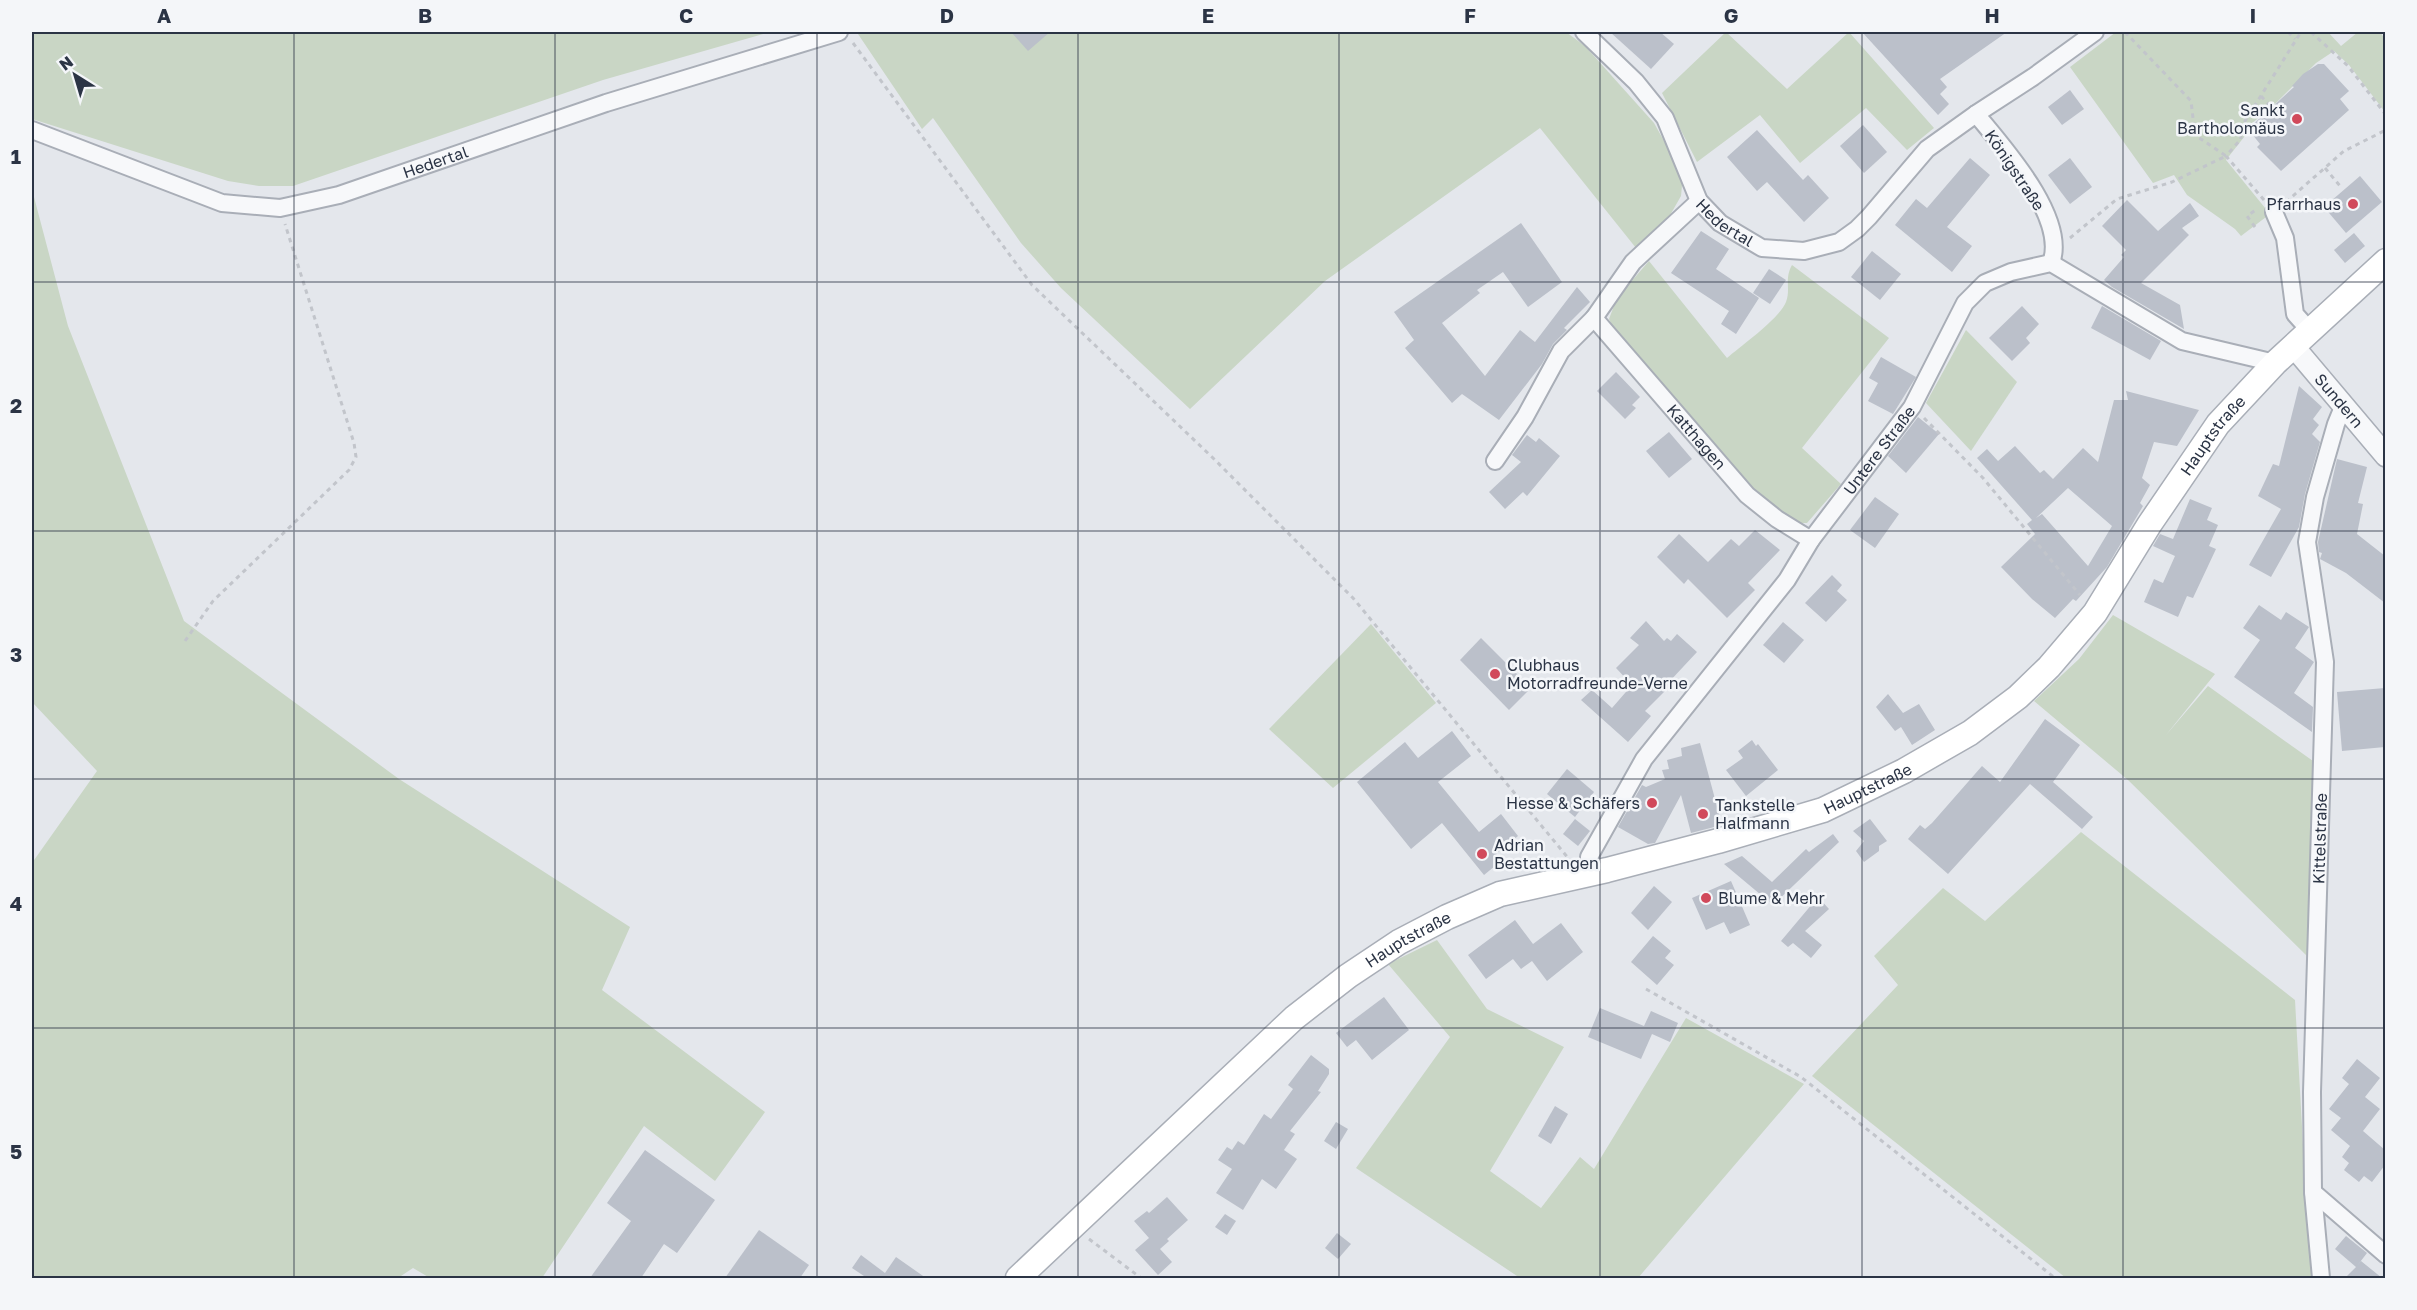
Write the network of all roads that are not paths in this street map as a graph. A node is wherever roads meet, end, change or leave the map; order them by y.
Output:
1 (1584, 32) edge
2 (2095, 32) edge
3 (845, 36) edge
4 (1976, 114) junction
5 (32, 130) edge
6 (1699, 201) junction
7 (2274, 212) road end
8 (2053, 258) junction
9 (2385, 261) edge
10 (1594, 318) junction
11 (2302, 339) junction
12 (2275, 363) junction
13 (2343, 407) junction
14 (2385, 456) edge
15 (1495, 461) dead end
16 (1811, 540) junction
17 (1590, 864) junction
18 (2313, 1192) junction
19 (2385, 1254) edge
20 (1018, 1278) edge
21 (2321, 1278) edge

1 - 6 street, Hedertal
2 - 4 street, Königstraße
3 - 5 street, Hedertal
4 - 6 street, Hedertal
4 - 8 street, Königstraße
6 - 10 street
7 - 11 street
8 - 12 street
8 - 16 street, Untere Straße
9 - 11 main road, Hauptstraße
10 - 15 street
10 - 16 street, Katthagen
11 - 12 main road, Hauptstraße
11 - 13 street, Sundern
12 - 17 main road, Hauptstraße
13 - 14 street, Sundern
13 - 18 street, Kittelstraße
16 - 17 street, Untere Straße
17 - 20 main road, Hauptstraße
18 - 19 street
18 - 21 street, Kittelstraße

